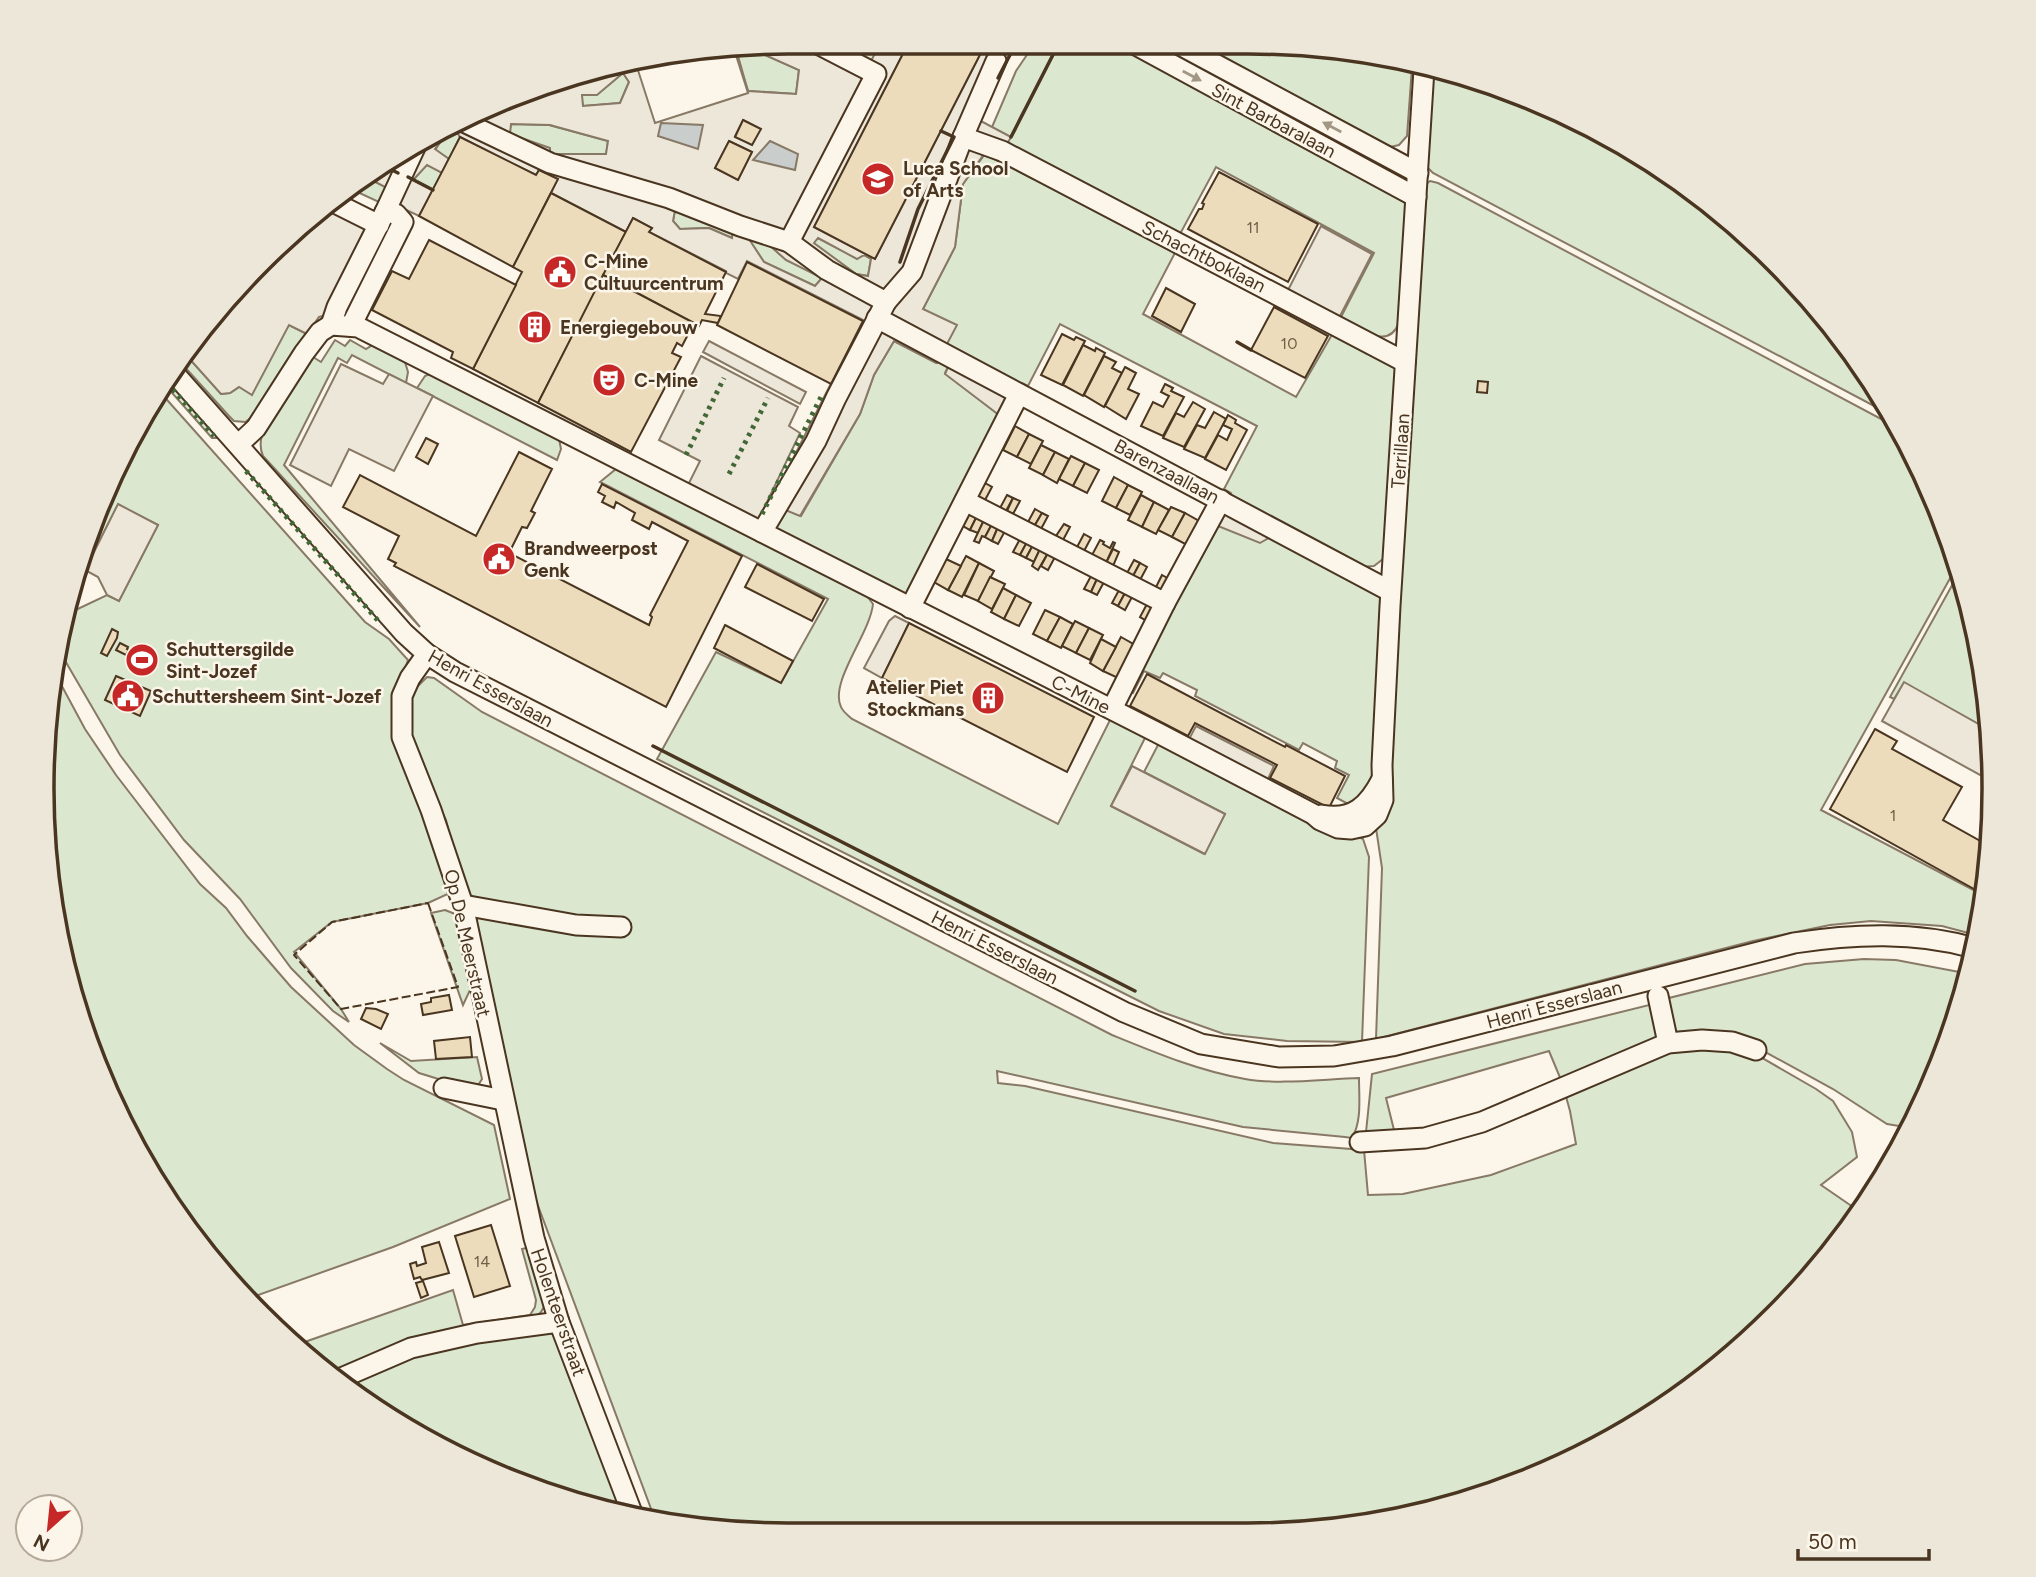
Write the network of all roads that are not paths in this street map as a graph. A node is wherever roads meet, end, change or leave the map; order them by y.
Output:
1 (837, 54) edge
2 (1152, 54) edge
3 (1196, 54) edge
4 (996, 61) dead end
5 (1424, 76) edge
6 (473, 126) edge
7 (963, 137) junction
8 (409, 161) edge
9 (1418, 173) junction
10 (1416, 197) junction
11 (343, 206) edge
12 (382, 219) junction
13 (789, 242) junction
14 (882, 310) junction
15 (341, 326) junction
16 (1407, 341) junction
17 (1373, 344) junction
18 (1405, 362) junction
19 (179, 379) edge
20 (1019, 394) junction
21 (239, 444) junction
22 (1221, 500) junction
23 (965, 501) junction
24 (762, 532) junction
25 (1391, 581) junction
26 (1166, 603) junction
27 (910, 608) junction
28 (427, 654) junction
29 (1112, 709) junction
30 (1382, 779) junction
31 (1313, 814) junction
32 (1365, 826) joint
33 (463, 905) junction
34 (621, 927) dead end
35 (1965, 946) edge
36 (1658, 996) dead end
37 (1668, 1043) junction
38 (1756, 1050) dead end
39 (444, 1088) dead end
40 (503, 1100) junction
41 (1360, 1142) dead end
42 (559, 1322) junction
43 (348, 1375) edge
44 (629, 1505) edge

1 - 13 street
2 -> 10 street, Sint Barbaralaan
9 -> 3 street, Sint Barbaralaan
4 - 7 street
5 - 9 street, Terrillaan
6 - 13 street, Barenzaallaan
7 - 14 street
7 - 17 street, Schachtboklaan
8 - 12 street
9 - 10 street, Terrillaan
10 - 16 street, Terrillaan
11 - 12 street
12 - 15 street
13 - 14 street, Barenzaallaan
14 - 20 street, Barenzaallaan
14 - 24 street
15 - 21 street
15 - 24 street, C-Mine
16 - 17 street
16 - 18 street, Terrillaan
17 - 18 street, Schachtboklaan
18 - 25 street, Terrillaan
19 - 21 street, Henri Esserslaan
20 - 22 street, Barenzaallaan
20 - 23 street
21 - 28 street, Henri Esserslaan
22 - 25 street, Barenzaallaan
22 - 26 street
23 - 26 street
23 - 27 street
24 - 27 street, C-Mine
25 - 30 street, Terrillaan
26 - 29 street
27 - 29 street, C-Mine
28 - 33 street, Op De Meerstraat
28 - 35 street, Henri Esserslaan
29 - 31 street, C-Mine
30 - 31 street
30 - 32 street, Terrillaan
31 - 32 street, C-Mine
33 - 34 street
33 - 40 street, Op De Meerstraat
36 - 37 street
37 - 38 street
37 - 41 street
39 - 40 street
40 - 42 street, Holenteerstraat
42 - 43 street
42 - 44 street, Holenteerstraat

